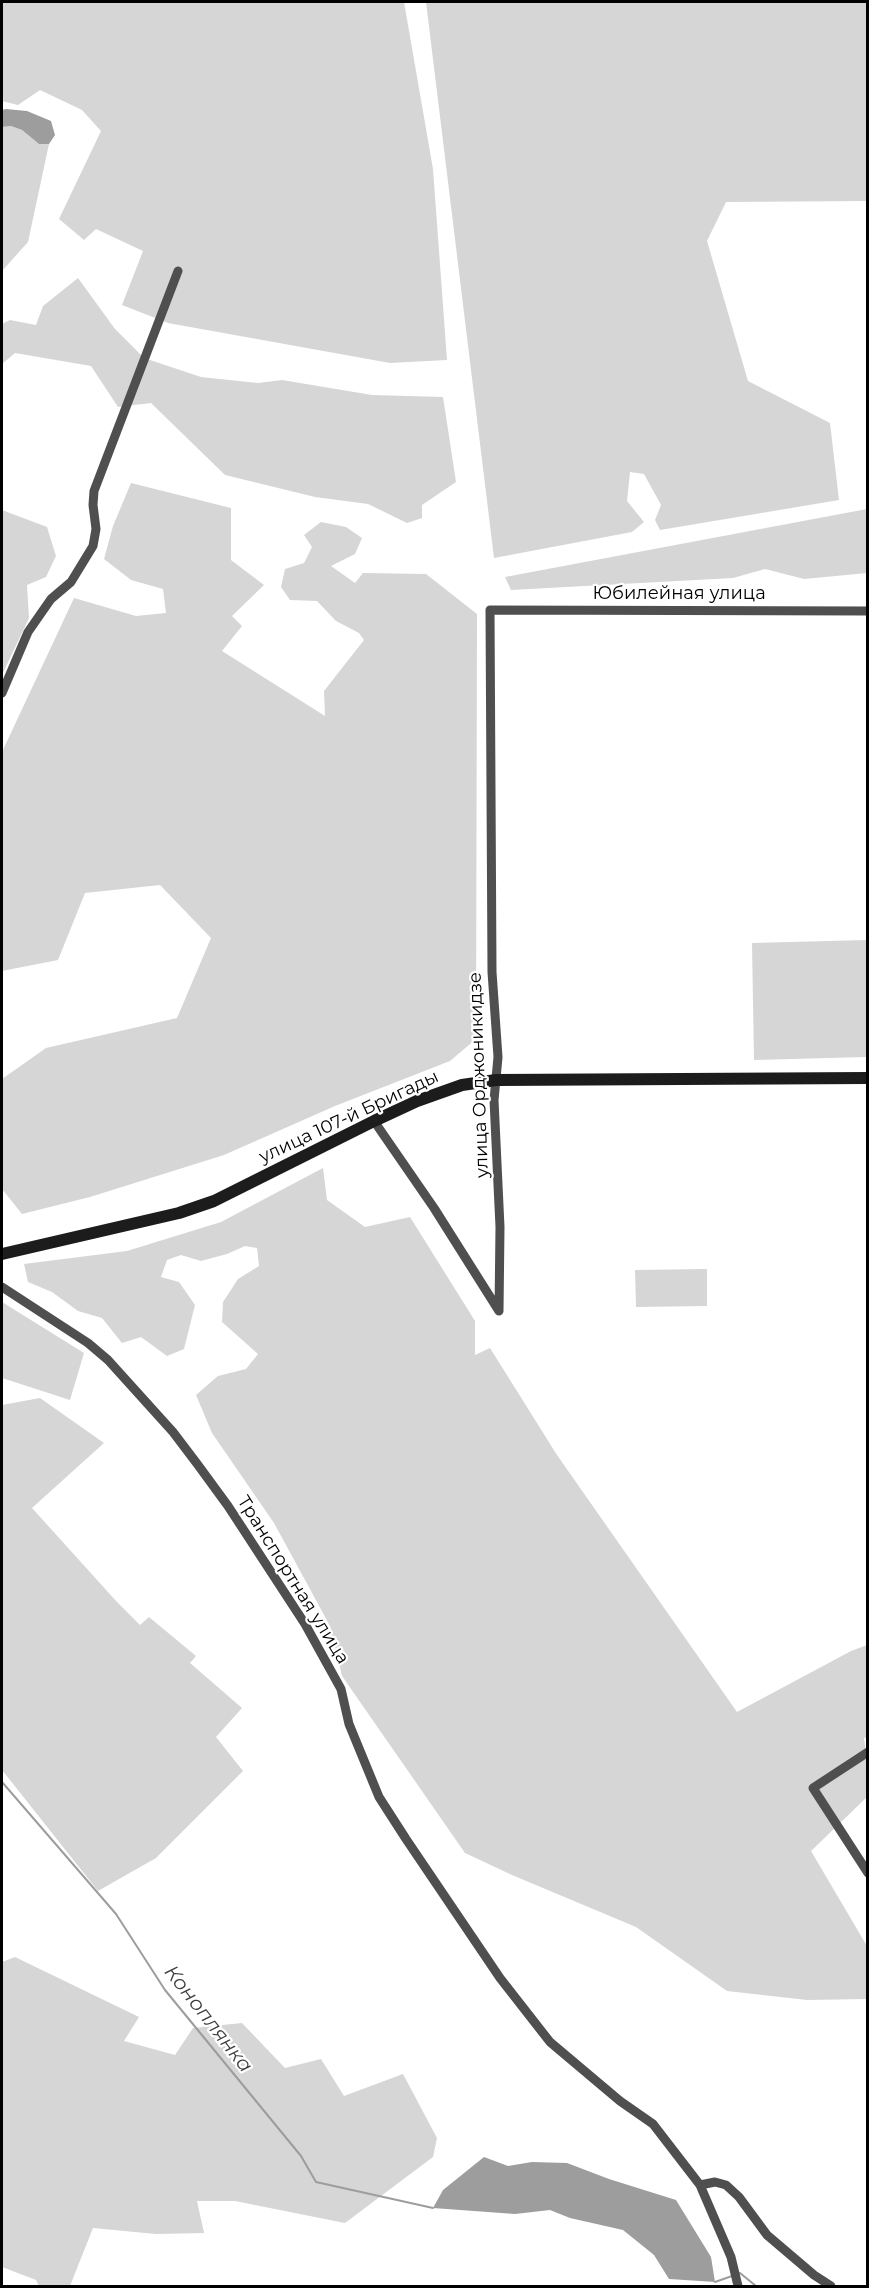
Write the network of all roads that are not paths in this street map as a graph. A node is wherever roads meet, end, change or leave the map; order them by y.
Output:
1 (178, 271) dead end
2 (490, 610) joint
3 (867, 611) edge
4 (2, 693) edge
5 (867, 1077) edge
6 (496, 1080) junction
7 (374, 1121) junction
8 (2, 1254) edge
9 (2, 1287) edge
10 (867, 1752) edge
11 (867, 1873) edge
12 (700, 2185) junction
13 (738, 2286) edge
14 (831, 2286) edge

1 - 4 street
2 - 3 street, Юбилейная улица
2 - 6 street, улица Орджоникидзе
5 - 6 main road, улица 107-й Бригады
6 - 7 main road, улица 107-й Бригады
6 - 7 street, улица Орджоникидзе
7 - 8 main road, улица 107-й Бригады
9 - 12 street, Транспортная улица
10 - 11 street
12 - 13 street, Транспортная улица
12 - 14 street

